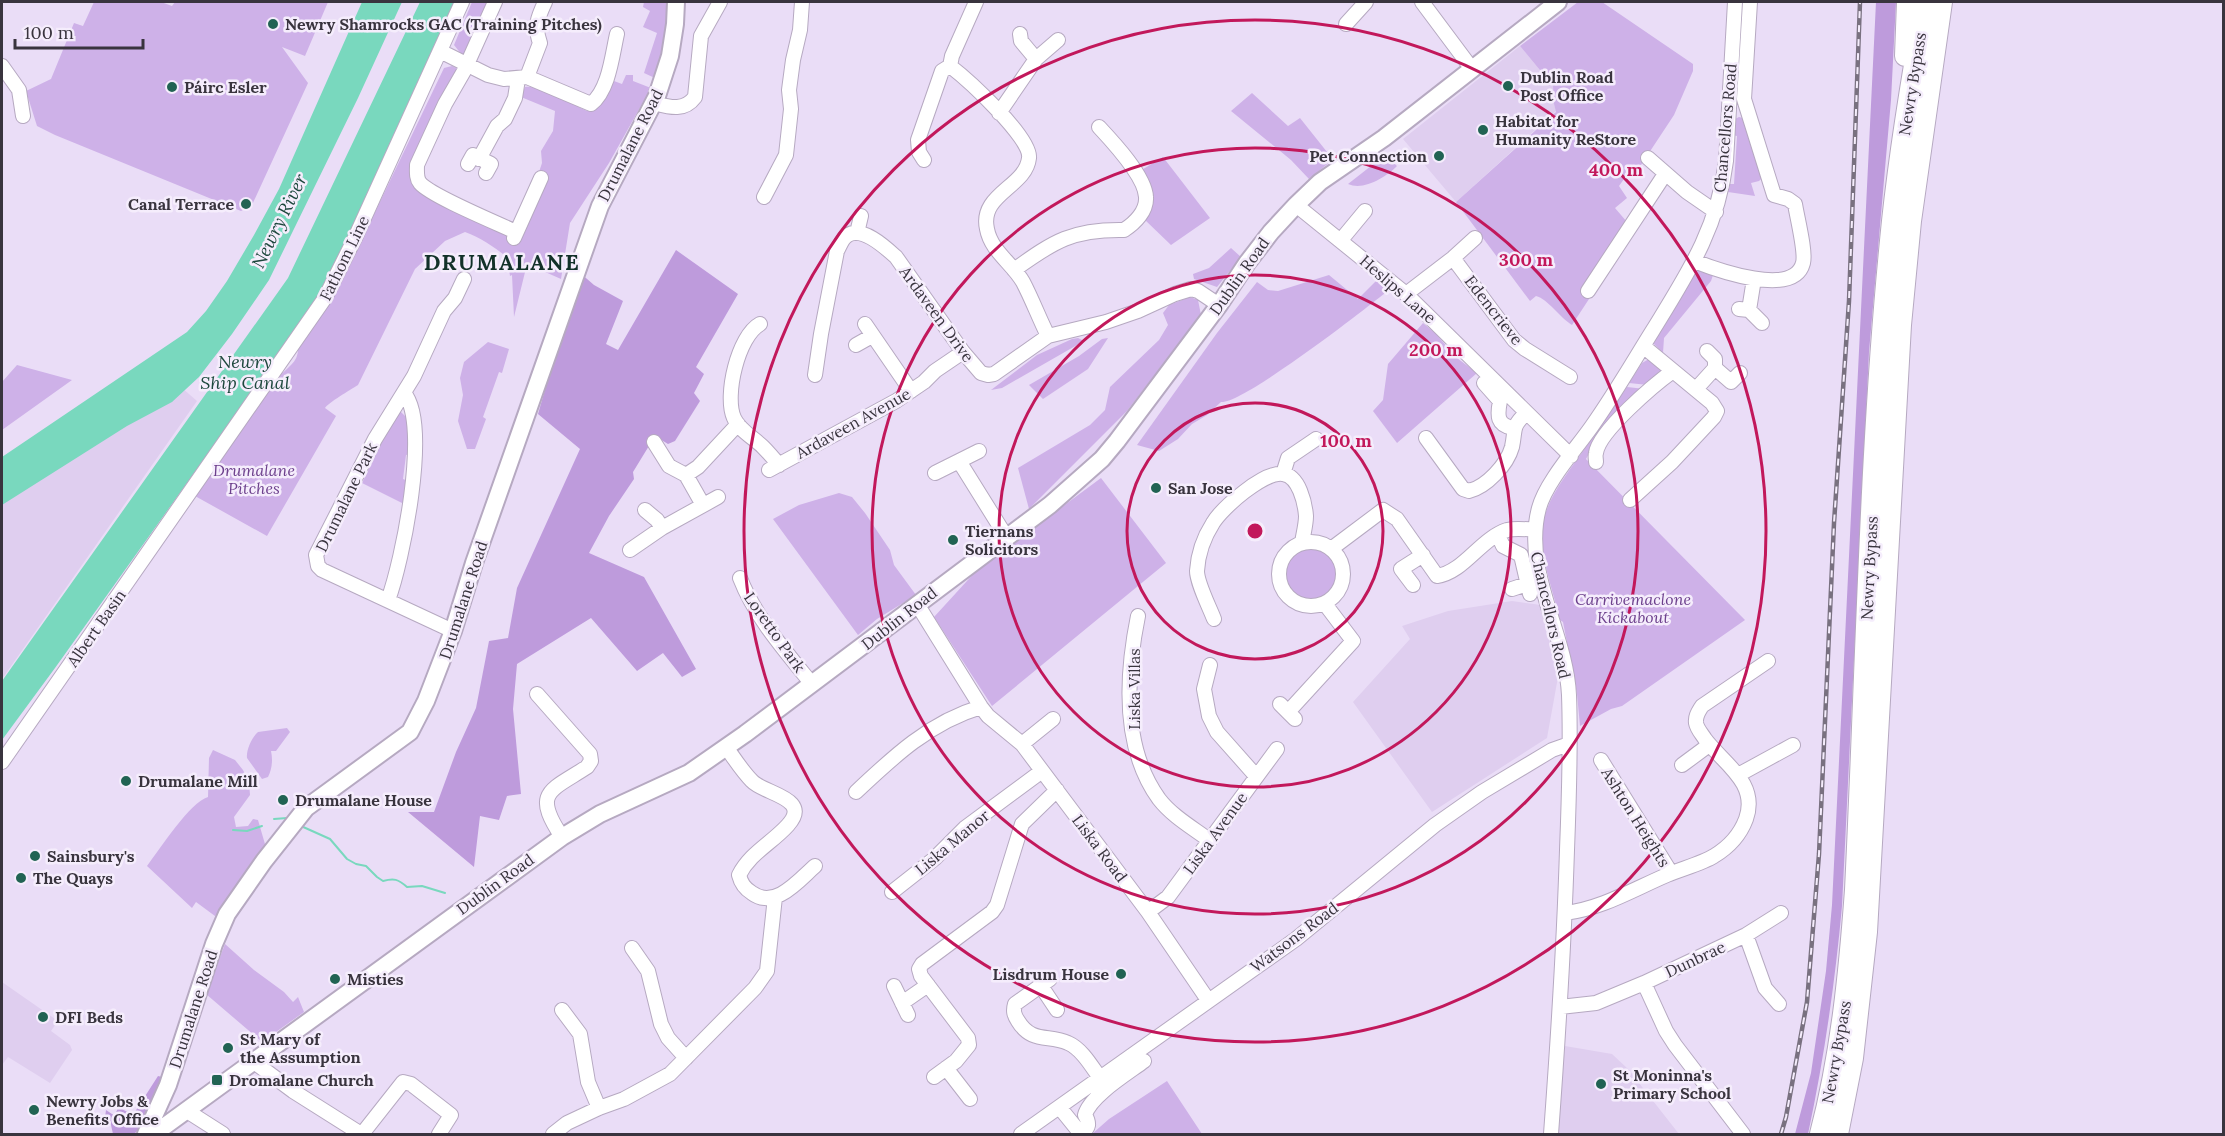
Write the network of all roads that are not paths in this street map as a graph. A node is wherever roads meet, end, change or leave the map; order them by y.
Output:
1 (462, 2) edge
2 (495, 2) edge
3 (545, 2) edge
4 (720, 2) edge
5 (801, 2) edge
6 (975, 2) edge
7 (1366, 2) edge
8 (1422, 2) edge
9 (1558, 2) edge
10 (1735, 2) edge
11 (1750, 2) edge
12 (1907, 2) edge
13 (1925, 2) edge
14 (1942, 2) edge
15 (679, 4) edge
16 (1346, 24) dead end
17 (617, 34) dead end
18 (1020, 34) dead end
19 (1058, 40) dead end
20 (440, 51) junction
21 (1036, 58) junction
22 (467, 65) junction
23 (2, 66) edge
24 (950, 66) junction
25 (1472, 69) junction
26 (523, 78) junction
27 (653, 103) junction
28 (1907, 110) junction
29 (999, 112) junction
30 (1747, 112) junction
31 (1730, 115) junction
32 (23, 116) dead end
33 (1099, 127) dead end
34 (1648, 158) dead end
35 (924, 160) dead end
36 (486, 173) dead end
37 (1665, 174) junction
38 (541, 178) dead end
39 (764, 197) dead end
40 (1296, 205) junction
41 (1365, 211) dead end
42 (1716, 212) junction
43 (861, 216) dead end
44 (857, 233) junction
45 (1475, 238) dead end
46 (1341, 240) junction
47 (1453, 258) junction
48 (1694, 261) junction
49 (1014, 270) junction
50 (464, 279) dead end
51 (1754, 279) junction
52 (1596, 287) dead end
53 (1406, 294) junction
54 (1219, 304) junction
55 (1762, 323) dead end
56 (760, 324) dead end
57 (1048, 336) junction
58 (856, 345) dead end
59 (1643, 346) junction
60 (1707, 351) dead end
61 (963, 352) junction
62 (1715, 368) junction
63 (1673, 371) junction
64 (1740, 373) dead end
65 (815, 375) dead end
66 (1569, 377) dead end
67 (1480, 379) dead end
68 (1696, 389) junction
69 (911, 391) junction
70 (404, 393) junction
71 (1526, 413) junction
72 (738, 424) junction
73 (1514, 428) junction
74 (1426, 438) dead end
75 (1316, 439) dead end
76 (654, 442) dead end
77 (979, 451) dead end
78 (1571, 456) junction
79 (959, 461) junction
80 (1596, 462) dead end
81 (935, 473) dead end
82 (1283, 474) junction
83 (687, 475) junction
84 (189, 493) joint
85 (718, 497) dead end
86 (1630, 501) dead end
87 (703, 505) junction
88 (645, 510) dead end
89 (662, 528) junction
90 (1535, 530) junction
91 (1498, 535) junction
92 (1006, 538) junction
93 (1302, 543) junction
94 (1331, 549) junction
95 (630, 550) dead end
96 (1423, 555) junction
97 (740, 578) dead end
98 (1413, 585) dead end
99 (1512, 589) dead end
100 (388, 600) junction
101 (917, 604) junction
102 (1325, 604) junction
103 (1138, 616) dead end
104 (1214, 619) dead end
105 (453, 631) junction
106 (1768, 661) dead end
107 (1210, 665) dead end
108 (812, 684) junction
109 (537, 694) dead end
110 (981, 707) junction
111 (1288, 712) dead end
112 (1053, 719) dead end
113 (1022, 744) junction
114 (1569, 744) junction
115 (1709, 745) junction
116 (1793, 745) dead end
117 (726, 747) junction
118 (1277, 749) dead end
119 (1601, 760) dead end
120 (2, 762) edge
121 (1682, 765) dead end
122 (1042, 771) junction
123 (1738, 775) junction
124 (1256, 776) junction
125 (1057, 790) junction
126 (855, 792) dead end
127 (562, 837) junction
128 (1209, 840) junction
129 (815, 866) dead end
130 (1671, 873) junction
131 (892, 892) dead end
132 (776, 897) junction
133 (1148, 912) junction
134 (1565, 913) junction
135 (1780, 913) dead end
136 (1746, 935) junction
137 (632, 948) dead end
138 (1644, 983) junction
139 (928, 985) junction
140 (894, 986) dead end
141 (1208, 1000) junction
142 (1779, 1004) dead end
143 (1560, 1007) junction
144 (562, 1010) dead end
145 (1057, 1010) dead end
146 (686, 1058) junction
147 (1144, 1061) dead end
148 (254, 1062) junction
149 (946, 1068) junction
150 (934, 1077) dead end
151 (1100, 1078) junction
152 (970, 1099) dead end
153 (599, 1108) junction
154 (1060, 1108) junction
155 (187, 1111) junction
156 (146, 1134) edge
157 (154, 1134) edge
158 (223, 1134) edge
159 (362, 1134) edge
160 (439, 1134) edge
161 (553, 1134) edge
162 (1021, 1134) edge
163 (1082, 1134) edge
164 (1551, 1134) edge
165 (1743, 1134) edge
166 (1820, 1134) edge
167 (1838, 1134) edge

1 - 20 street, Fathom Line
2 - 22 street
3 - 26 street
4 - 27 street
5 - 39 street
6 - 24 street
7 - 16 street
8 - 25 street
9 - 25 main road, Dublin Road
10 - 31 street, Chancellors Road
11 - 30 street
12 - 28 highway
13 - 28 highway, Newry Bypass
14 - 167 highway, Newry Bypass
15 - 27 main road, Drumalane Road
17 - 26 street
18 - 21 street
19 - 21 street
20 - 22 street
20 - 84 street, Fathom Line
21 - 29 street
22 - 26 street
22 - 38 street
23 - 32 street
24 - 29 street
24 - 35 street
25 - 40 main road, Dublin Road
26 - 36 street
27 - 105 main road, Drumalane Road
28 - 166 highway, Newry Bypass
29 - 49 street
30 - 31 street
30 - 51 street
31 - 42 street, Chancellors Road
33 - 49 street
34 - 37 street
37 - 42 street
37 - 52 street
40 - 46 street, Heslips Lane
40 - 54 main road, Dublin Road
41 - 46 street
42 - 48 street, Chancellors Road
43 - 44 street
44 - 61 street, Ardaveen Drive
44 - 65 street
45 - 47 street, Edencrieve
46 - 53 street, Heslips Lane
47 - 53 street, Edencrieve
47 - 66 street, Edencrieve
48 - 51 street
48 - 59 street, Chancellors Road
49 - 57 street
50 - 70 street, Drumalane Park
51 - 55 street
53 - 71 street, Heslips Lane
54 - 57 street
54 - 92 main road, Dublin Road
56 - 72 street
57 - 61 street, Ardaveen Drive
58 - 69 street
59 - 63 street
59 - 78 street, Chancellors Road
60 - 62 street
61 - 69 street, Ardaveen Avenue
62 - 64 street
62 - 68 street
63 - 68 street
63 - 80 street
67 - 73 street
68 - 86 street
69 - 72 street, Ardaveen Avenue
70 - 100 street
70 - 100 street, Drumalane Park
71 - 73 street
71 - 78 street, Heslips Lane
72 - 83 street
73 - 74 street
75 - 82 street
76 - 83 street
77 - 79 street
78 - 90 street, Chancellors Road
79 - 81 street
79 - 92 street
82 - 93 street
82 - 104 street
83 - 87 street
84 - 120 street, Albert Basin
85 - 87 street
87 - 89 street
88 - 89 street
89 - 95 street
90 - 91 street
90 - 114 street, Chancellors Road
91 - 96 street
91 - 99 street
92 - 101 main road, Dublin Road
93 - 94 street
93 - 102 street
94 - 96 street
94 - 102 street
96 - 98 street
97 - 108 street, Loretto Park
100 - 105 street, Drumalane Park
101 - 108 main road, Dublin Road
101 - 110 street, Liska Road
102 - 111 street
103 - 128 street, Liska Villas
105 - 156 main road, Drumalane Road
106 - 115 street, Ashton Heights
107 - 124 street
108 - 117 main road, Dublin Road
109 - 127 street
110 - 113 street, Liska Road
110 - 126 street
112 - 113 street
113 - 122 street, Liska Road
114 - 134 street, Chancellors Road
114 - 141 street, Watsons Road
115 - 121 street
115 - 123 street, Ashton Heights
116 - 123 street
117 - 127 main road, Dublin Road
117 - 132 street
118 - 124 street, Liska Avenue
119 - 130 street, Ashton Heights
122 - 125 street, Liska Road
122 - 131 street, Liska Manor
123 - 130 street, Ashton Heights
124 - 128 street, Liska Avenue
125 - 133 street, Liska Road
125 - 139 street
127 - 148 main road, Dublin Road
128 - 133 street, Liska Avenue
129 - 132 street
130 - 134 street, Ashton Heights
132 - 146 street
133 - 141 street, Liska Road
134 - 143 street, Chancellors Road
135 - 136 street, Dunbrae
136 - 138 street, Dunbrae
136 - 142 street, Dunbrae
137 - 146 street
138 - 143 street, Dunbrae
138 - 165 street, Dunbrae
139 - 140 street
139 - 149 street
141 - 151 street, Watsons Road
143 - 164 street, Chancellors Road
144 - 153 street
145 - 151 street
146 - 153 street
147 - 163 street
148 - 155 main road, Dublin Road
148 - 159 street
149 - 150 street
149 - 152 street
151 - 154 street, Watsons Road
153 - 161 street
154 - 162 street, Watsons Road
154 - 163 street
155 - 157 main road, Dublin Road
155 - 158 street
159 - 160 street

